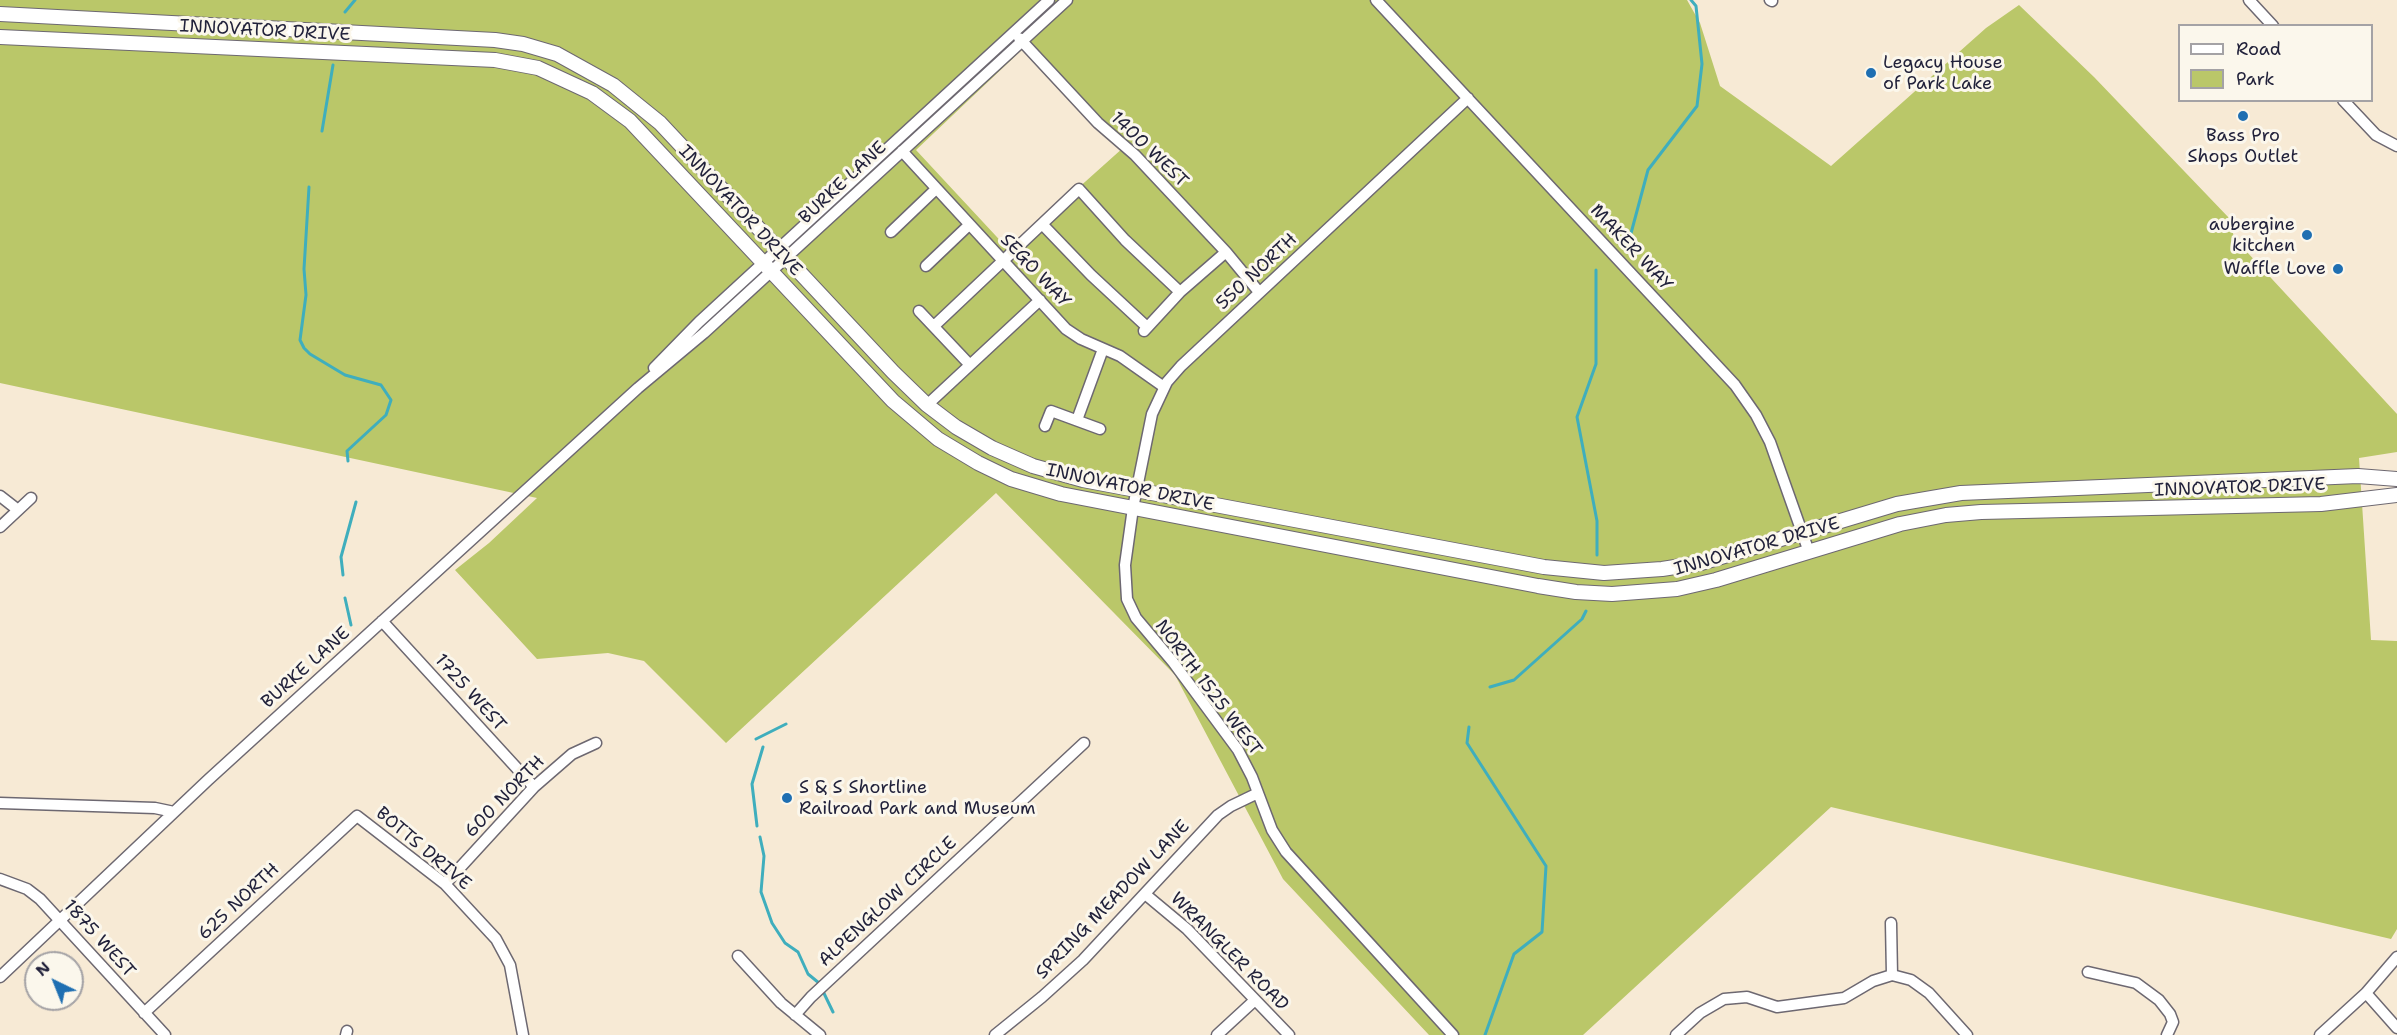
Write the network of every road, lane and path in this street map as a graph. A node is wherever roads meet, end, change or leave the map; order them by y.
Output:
1 (1049, 0) edge
2 (1067, 0) edge
3 (1377, 0) edge
4 (2249, 0) edge
5 (0, 14) edge
6 (2271, 24) edge
7 (1014, 32) junction
8 (0, 38) edge
9 (1022, 41) junction
10 (1468, 98) junction
11 (2345, 102) edge
12 (2397, 146) edge
13 (902, 151) junction
14 (936, 189) junction
15 (1042, 224) junction
16 (969, 225) junction
17 (891, 232) dead end
18 (1226, 252) junction
19 (782, 253) junction
20 (1003, 261) junction
21 (926, 266) dead end
22 (767, 267) junction
23 (1180, 292) junction
24 (1259, 292) junction
25 (1040, 300) junction
26 (919, 311) dead end
27 (934, 326) junction
28 (1103, 349) junction
29 (970, 365) junction
30 (1164, 387) junction
31 (927, 405) junction
32 (1077, 420) junction
33 (1045, 426) dead end
34 (1100, 429) dead end
35 (2397, 479) edge
36 (1137, 491) junction
37 (2397, 495) edge
38 (0, 496) edge
39 (31, 498) dead end
40 (1133, 508) junction
41 (18, 510) junction
42 (0, 527) edge
43 (1802, 533) junction
44 (1809, 552) junction
45 (382, 621) junction
46 (597, 743) dead end
47 (1084, 743) dead end
48 (534, 787) junction
49 (1258, 793) junction
50 (0, 803) edge
51 (174, 812) junction
52 (357, 816) joint
53 (0, 879) edge
54 (444, 884) junction
55 (1145, 894) junction
56 (61, 921) junction
57 (1891, 923) dead end
58 (738, 956) dead end
59 (2397, 957) edge
60 (2088, 972) dead end
61 (1892, 975) junction
62 (0, 977) edge
63 (2366, 993) junction
64 (1255, 999) junction
65 (144, 1012) junction
66 (795, 1015) junction
67 (2397, 1028) edge
68 (165, 1035) edge
69 (523, 1035) edge
70 (820, 1035) edge
71 (995, 1035) edge
72 (1217, 1035) edge
73 (1289, 1035) edge
74 (1453, 1035) edge
75 (1676, 1035) edge
76 (1967, 1035) edge
77 (2167, 1035) edge
78 (2320, 1035) edge

1 - 7 street, BURKE LANE
2 - 9 street, BURKE LANE
3 - 10 street, MAKER WAY
4 - 6 street
5 - 19 main road, INNOVATOR DRIVE
7 - 9 street, 1400 WEST
7 - 19 street, BURKE LANE
8 - 22 main road, INNOVATOR DRIVE
9 - 13 street, BURKE LANE
9 - 18 street, 1400 WEST
10 - 24 street, 550 NORTH
10 - 43 street, MAKER WAY
11 - 12 street
13 - 14 street, SEGO WAY
13 - 19 street, BURKE LANE
14 - 16 street, SEGO WAY
14 - 17 street
15 - 20 street
15 - 23 street
15 - 23 street
16 - 20 street, SEGO WAY
16 - 21 street
18 - 23 street
18 - 24 street, 1400 WEST
19 - 22 street, BURKE LANE
19 - 31 main road, INNOVATOR DRIVE
20 - 25 street, SEGO WAY
20 - 27 street
22 - 40 main road, INNOVATOR DRIVE
22 - 45 street, BURKE LANE
24 - 30 street, 550 NORTH
25 - 28 street, SEGO WAY
25 - 29 street
26 - 27 street
27 - 29 street
28 - 30 street, SEGO WAY
28 - 32 street
29 - 31 street
30 - 36 street, 550 NORTH
31 - 36 main road, INNOVATOR DRIVE
32 - 33 street
32 - 34 street
35 - 43 main road, INNOVATOR DRIVE
36 - 40 street, 550 NORTH
36 - 43 main road, INNOVATOR DRIVE
37 - 44 main road, INNOVATOR DRIVE
38 - 41 street
39 - 41 street
40 - 44 main road, INNOVATOR DRIVE
40 - 49 street, NORTH 1525 WEST
41 - 42 street
43 - 44 street, MAKER WAY
45 - 48 street, 1725 WEST
45 - 51 street, BURKE LANE
46 - 48 street, 600 NORTH
47 - 66 street, ALPENGLOW CIRCLE
48 - 54 street, 600 NORTH
49 - 55 street, SPRING MEADOW LANE
49 - 74 street, NORTH 1525 WEST
50 - 51 street
51 - 56 street, BURKE LANE
52 - 54 street, BOTTS DRIVE
52 - 65 street, 625 NORTH
53 - 56 street, 1875 WEST
54 - 69 street, BOTTS DRIVE
55 - 64 street, WRANGLER ROAD
55 - 71 street, SPRING MEADOW LANE
56 - 62 street, BURKE LANE
56 - 65 street, 1875 WEST
57 - 61 street
58 - 66 street
59 - 63 street
60 - 77 street
61 - 75 street
61 - 76 street
63 - 67 street
63 - 78 street
64 - 72 street
64 - 73 street, WRANGLER ROAD
65 - 68 street, 1875 WEST
66 - 70 street

